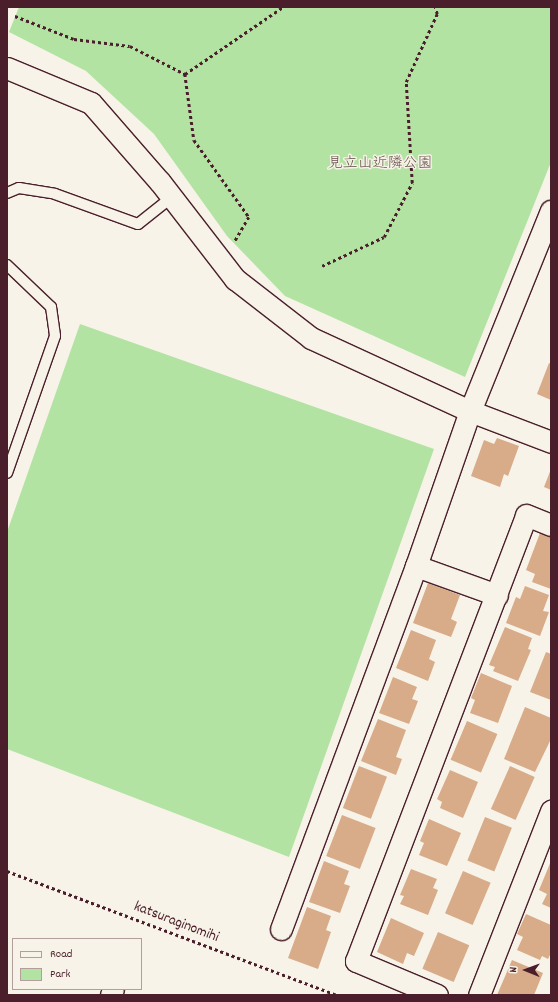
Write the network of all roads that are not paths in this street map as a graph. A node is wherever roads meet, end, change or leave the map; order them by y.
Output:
1 (7, 68) edge
2 (7, 193) edge
3 (172, 197) junction
4 (551, 211) edge
5 (7, 264) edge
6 (470, 411) junction
7 (551, 442) edge
8 (7, 473) edge
9 (551, 525) edge
10 (416, 566) junction
11 (497, 595) junction
12 (551, 811) edge
13 (281, 929) dead end
14 (437, 995) edge
15 (479, 995) edge

1 - 3 street
2 - 3 lane
3 - 6 street
4 - 6 street
5 - 8 lane
6 - 7 street
6 - 10 street
9 - 11 street
10 - 11 street
10 - 13 street
11 - 14 street
12 - 15 street

